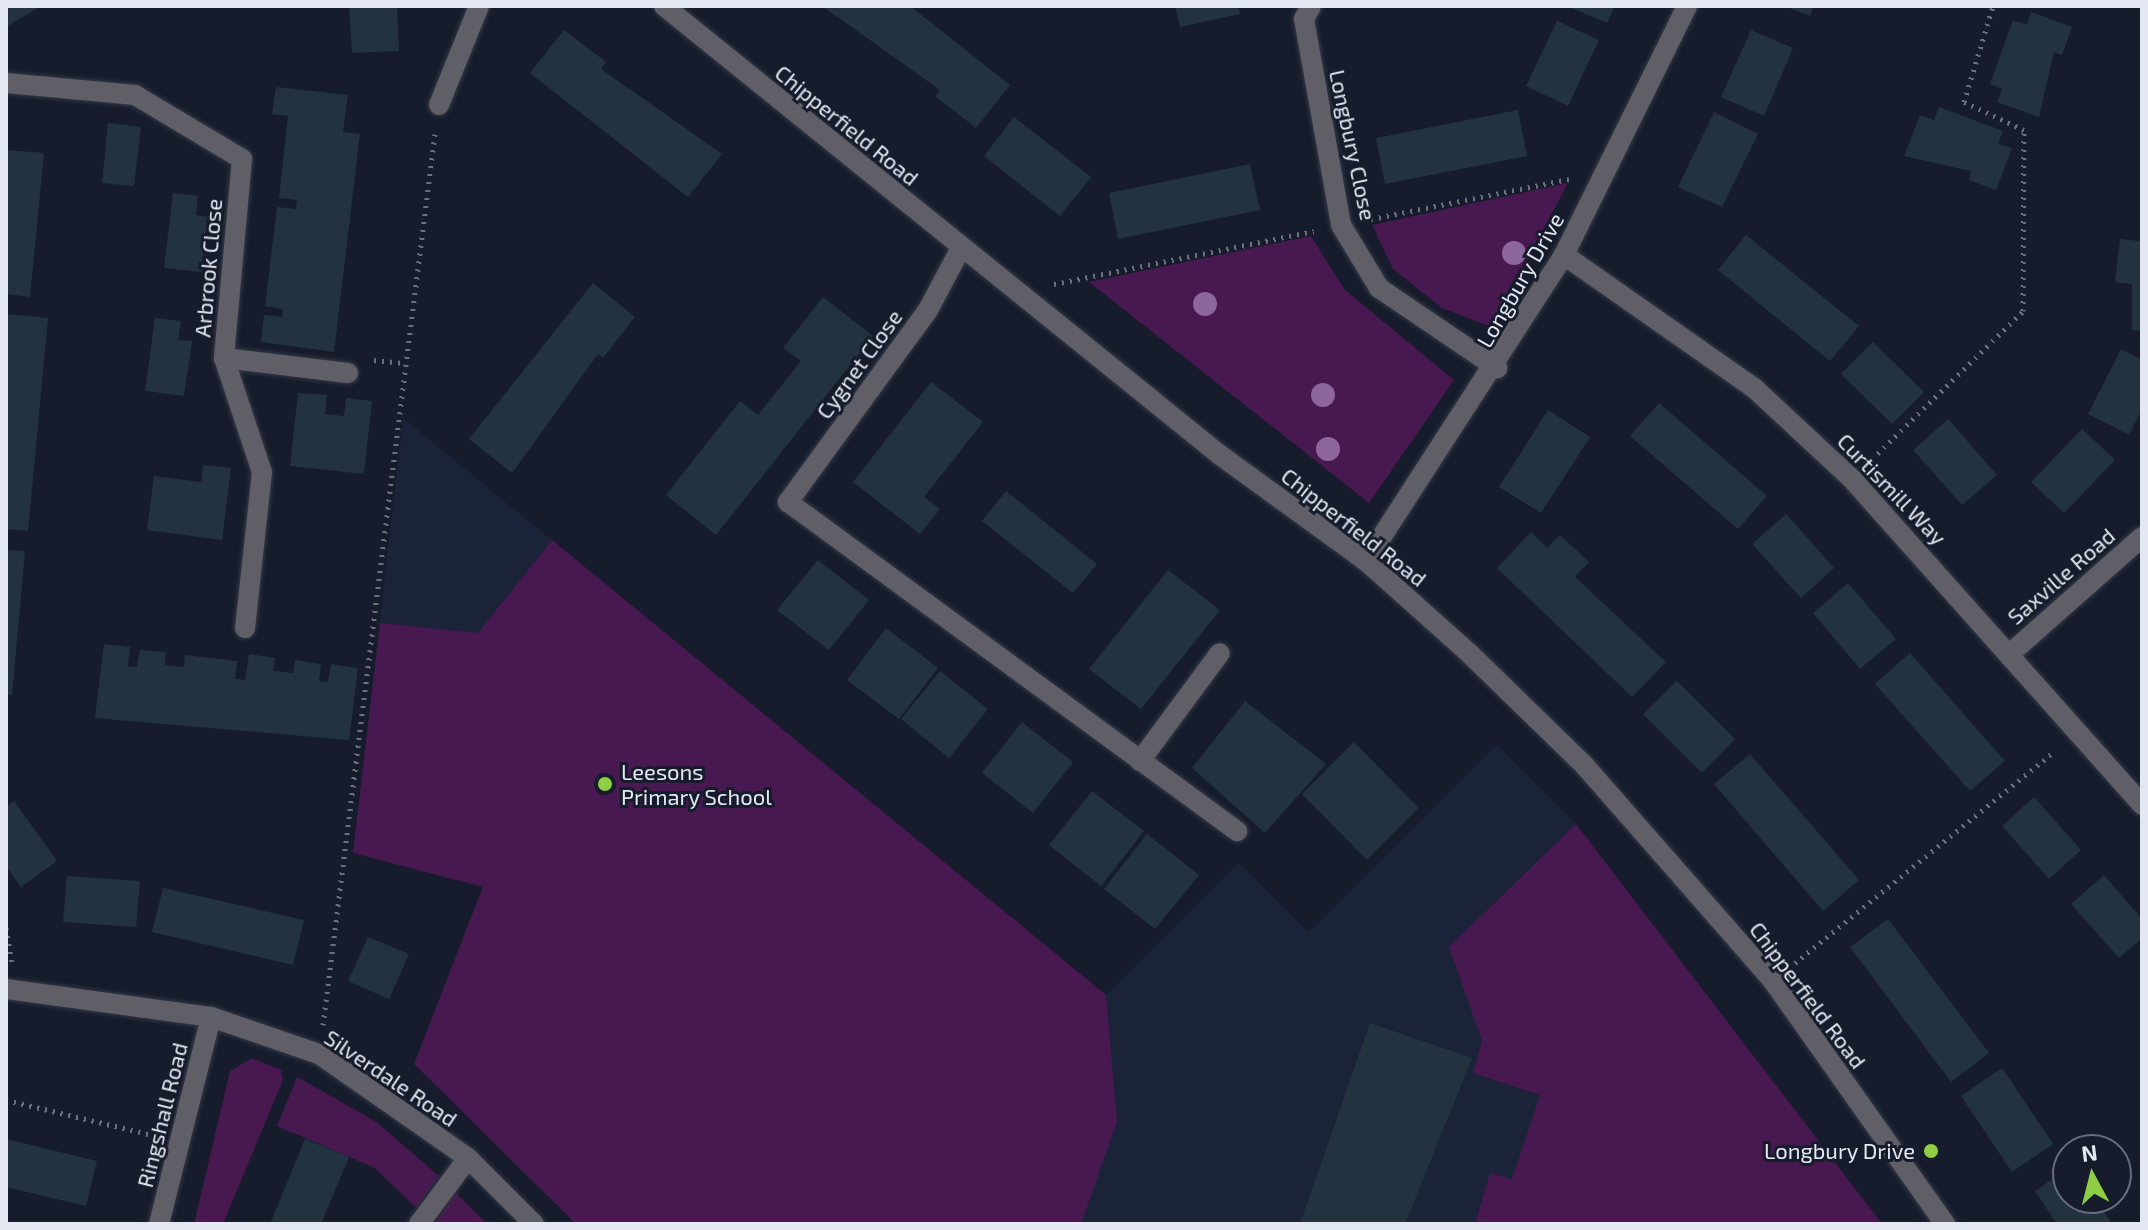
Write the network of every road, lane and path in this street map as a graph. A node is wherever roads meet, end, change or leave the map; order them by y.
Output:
1 (479, 6) edge
2 (664, 6) edge
3 (1311, 6) edge
4 (1687, 6) edge
5 (1993, 6) edge
6 (6, 83) edge
7 (439, 105) joint
8 (961, 248) junction
9 (1564, 255) junction
10 (224, 358) junction
11 (385, 361) dead end
12 (401, 363) junction
13 (1497, 368) junction
14 (348, 373) dead end
15 (1852, 479) junction
16 (2142, 537) edge
17 (1366, 561) junction
18 (245, 628) dead end
19 (2012, 652) junction
20 (1220, 653) dead end
21 (2080, 731) junction
22 (1140, 761) junction
23 (2142, 804) edge
24 (1237, 831) dead end
25 (1773, 981) junction
26 (6, 989) edge
27 (211, 1017) junction
28 (319, 1054) junction
29 (6, 1100) edge
30 (180, 1142) junction
31 (468, 1158) junction
32 (159, 1224) edge
33 (419, 1224) edge
34 (534, 1224) edge
35 (1945, 1224) edge

1 - 7 street
2 - 8 street, Chipperfield Road
3 - 13 street, Longbury Close
4 - 9 street, Longbury Drive
5 - 15 path
6 - 10 street, Arbrook Close
7 - 12 path
8 - 17 street, Chipperfield Road
8 - 22 street, Cygnet Close
9 - 13 street, Longbury Drive
9 - 15 street, Curtismill Way
10 - 14 street
10 - 18 street, Arbrook Close
11 - 12 path
12 - 28 path
13 - 17 street, Longbury Drive
15 - 19 street, Curtismill Way
16 - 19 street, Saxville Road
17 - 25 street, Chipperfield Road
19 - 21 street, Curtismill Way
20 - 22 street
21 - 23 street, Curtismill Way
21 - 25 path
22 - 24 street
25 - 35 street, Chipperfield Road
26 - 27 street, Silverdale Road
27 - 28 street, Silverdale Road
27 - 30 street, Ringshall Road
28 - 31 street, Silverdale Road
29 - 30 path
30 - 32 street, Ringshall Road
31 - 33 street
31 - 34 street, Silverdale Road

